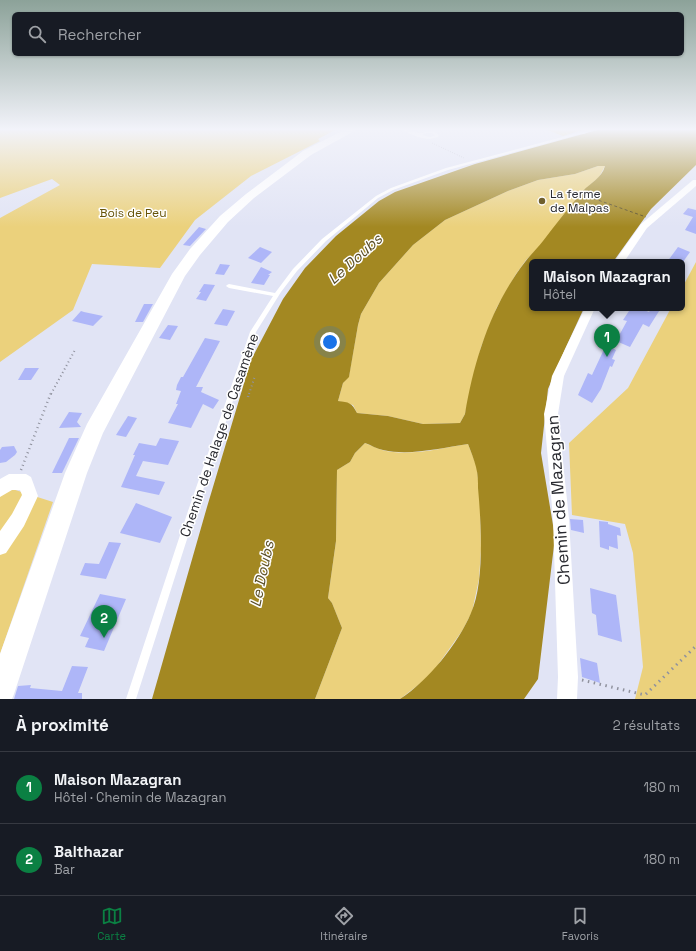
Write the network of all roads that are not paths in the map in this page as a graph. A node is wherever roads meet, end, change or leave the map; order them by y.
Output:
1 (296, 162) edge
2 (471, 162) edge
3 (696, 182) edge
4 (621, 259) edge
5 (229, 286) dead end
6 (277, 295) junction
7 (589, 311) edge
8 (0, 489) edge
9 (0, 547) edge
10 (0, 694) edge
11 (131, 699) edge
12 (567, 699) edge

1 - 10 main road
2 - 6 lane, Chemin de Halage de Casamène
3 - 4 street
5 - 6 lane
6 - 11 lane, Chemin de Halage de Casamène
7 - 12 street, Chemin de Mazagran
8 - 9 street

